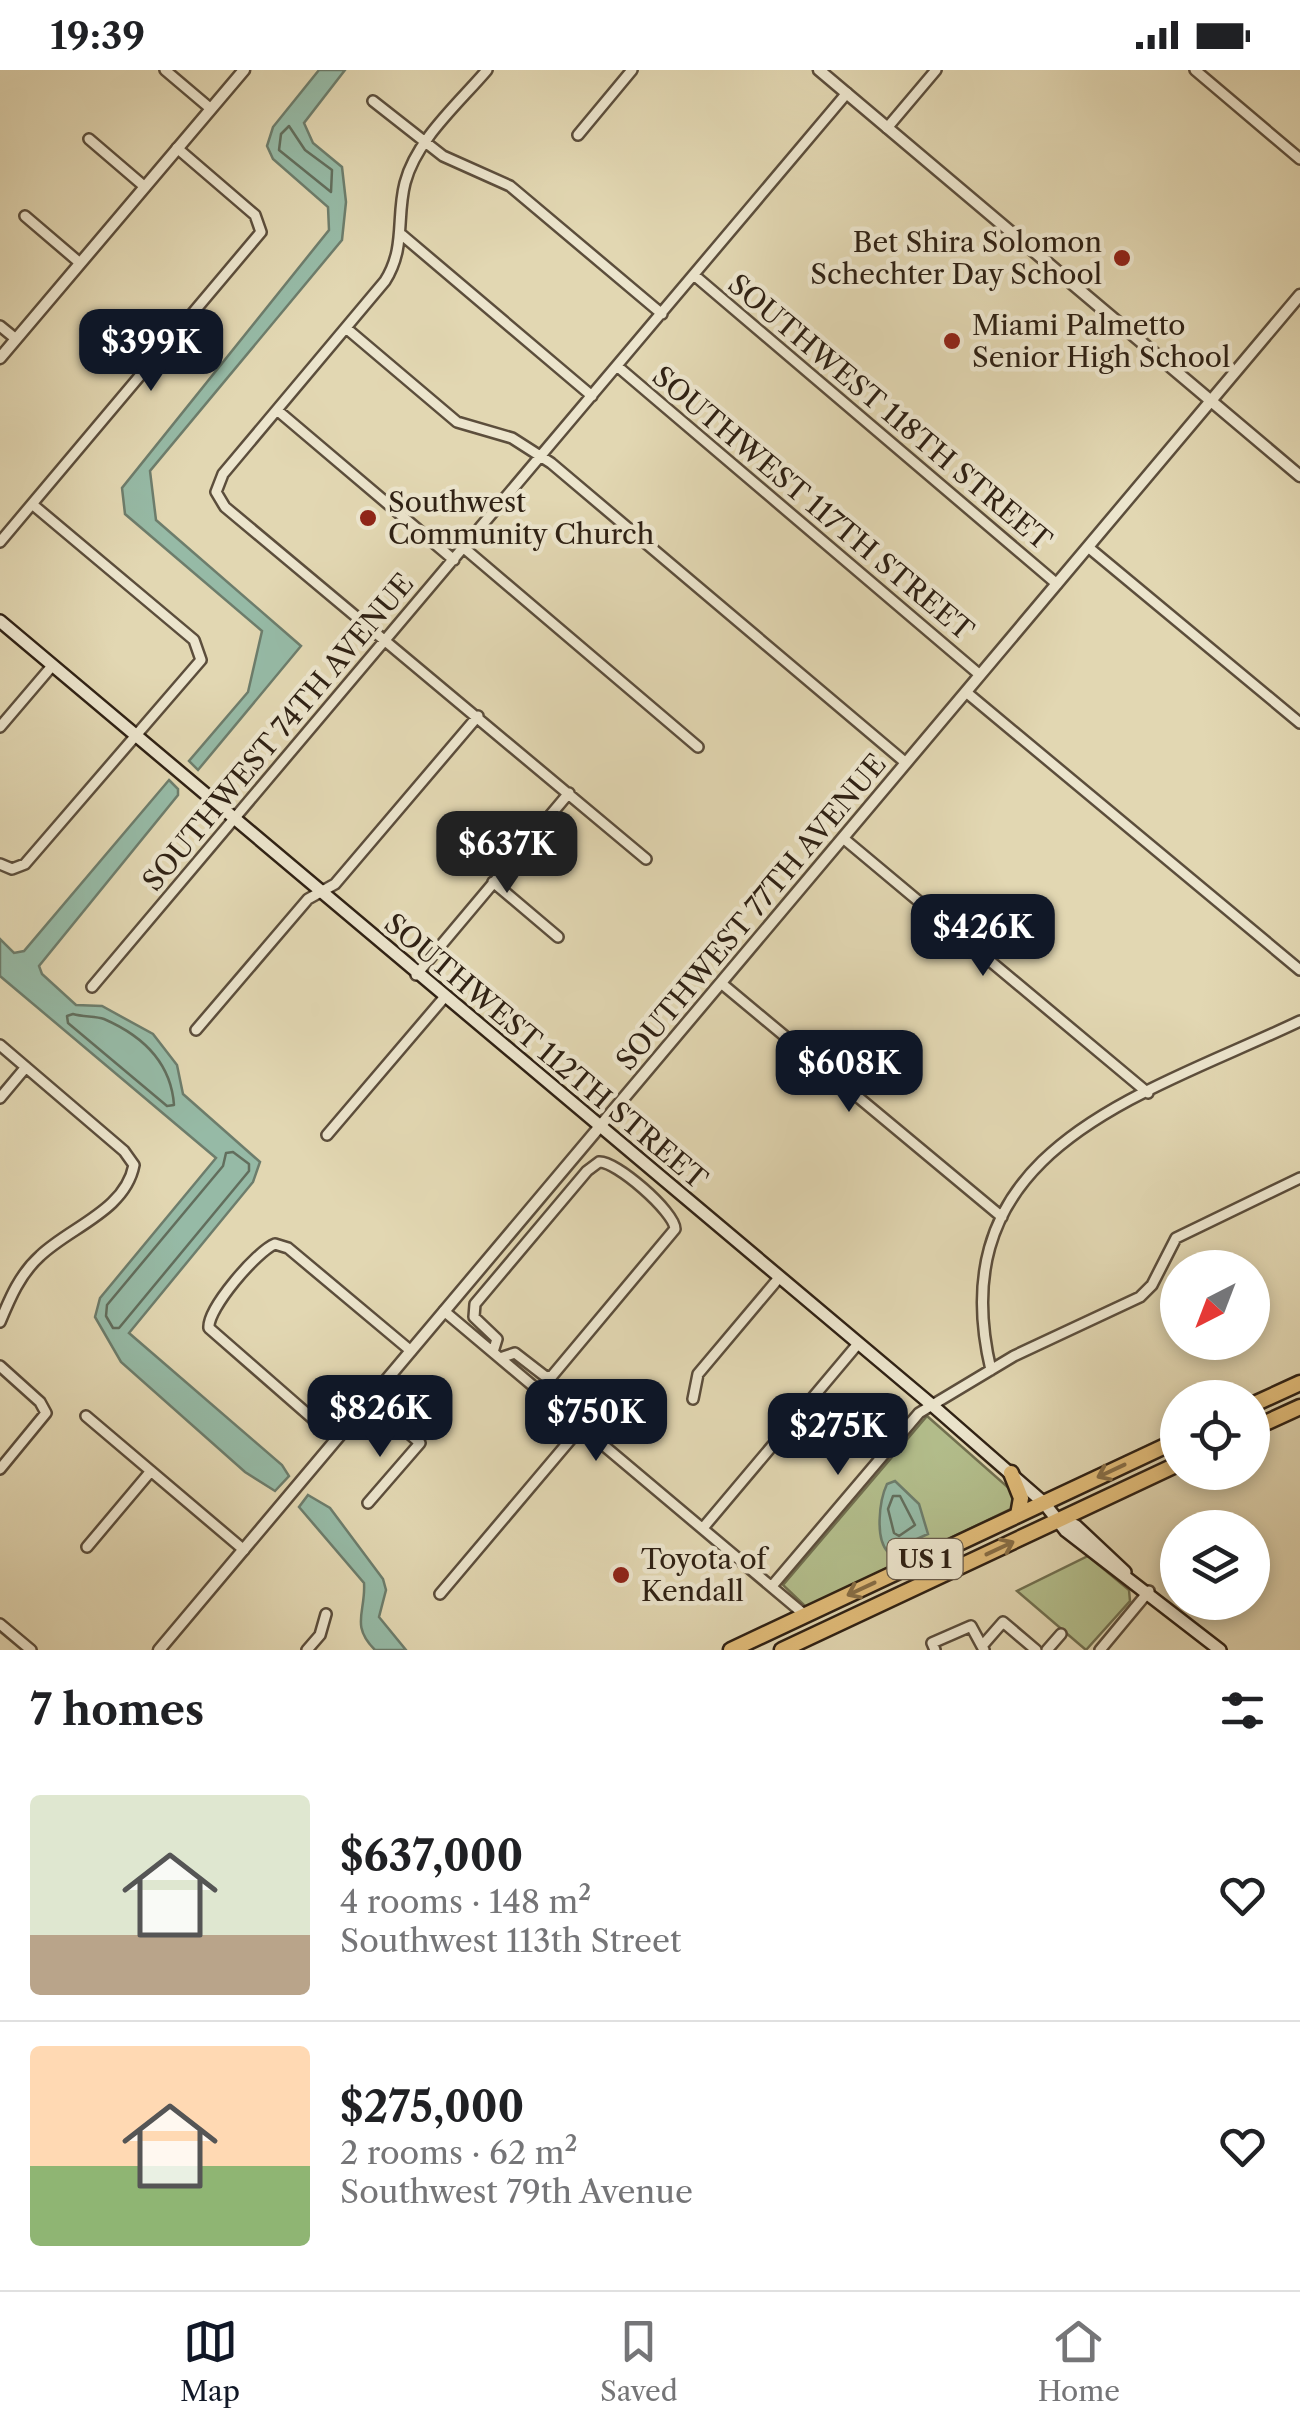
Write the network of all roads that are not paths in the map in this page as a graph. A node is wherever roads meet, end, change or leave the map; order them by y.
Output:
1 (165, 70) edge
2 (244, 70) edge
3 (487, 70) edge
4 (632, 70) edge
5 (820, 70) edge
6 (936, 70) edge
7 (1195, 70) edge
8 (847, 93) junction
9 (373, 102) dead end
10 (211, 109) junction
11 (887, 128) junction
12 (578, 134) dead end
13 (90, 139) dead end
14 (426, 144) junction
15 (177, 148) junction
16 (1300, 159) edge
17 (144, 186) junction
18 (25, 216) dead end
19 (402, 235) junction
20 (80, 263) junction
21 (694, 275) junction
22 (1300, 295) edge
23 (662, 314) junction
24 (0, 326) edge
25 (346, 328) junction
26 (16, 340) junction
27 (0, 358) edge
28 (618, 366) junction
29 (592, 396) junction
30 (1208, 403) junction
31 (277, 410) junction
32 (541, 456) junction
33 (1300, 476) edge
34 (32, 504) junction
35 (0, 542) edge
36 (1088, 547) junction
37 (464, 548) junction
38 (454, 560) junction
39 (1057, 584) junction
40 (0, 622) edge
41 (386, 640) junction
42 (52, 666) junction
43 (980, 674) junction
44 (966, 692) junction
45 (478, 716) junction
46 (1300, 723) edge
47 (0, 727) edge
48 (135, 736) junction
49 (698, 747) dead end
50 (906, 763) junction
51 (569, 793) junction
52 (232, 820) junction
53 (843, 838) junction
54 (646, 859) dead end
55 (0, 864) edge
56 (493, 882) junction
57 (320, 893) junction
58 (558, 936) dead end
59 (1300, 970) edge
60 (416, 974) junction
61 (720, 983) junction
62 (92, 987) dead end
63 (443, 998) junction
64 (1300, 1021) edge
65 (196, 1030) dead end
66 (0, 1045) edge
67 (26, 1067) junction
68 (1148, 1092) junction
69 (0, 1098) edge
70 (599, 1129) junction
71 (327, 1135) dead end
72 (1300, 1178) edge
73 (1002, 1218) junction
74 (778, 1278) junction
75 (444, 1312) junction
76 (0, 1322) edge
77 (857, 1345) junction
78 (411, 1352) junction
79 (497, 1355) junction
80 (0, 1366) edge
81 (533, 1367) junction
82 (991, 1370) junction
83 (522, 1376) junction
84 (1300, 1383) edge
85 (1270, 1397) edge
86 (694, 1399) dead end
87 (370, 1400) junction
88 (933, 1406) junction
89 (1300, 1407) edge
90 (86, 1416) dead end
91 (1270, 1421) edge
92 (582, 1426) junction
93 (336, 1439) junction
94 (1160, 1448) edge
95 (0, 1449) edge
96 (10, 1458) junction
97 (0, 1469) edge
98 (151, 1471) junction
99 (1160, 1472) edge
100 (1011, 1473) junction
101 (1044, 1503) junction
102 (368, 1504) dead end
103 (1018, 1515) junction
104 (1061, 1519) junction
105 (703, 1528) junction
106 (87, 1547) dead end
107 (244, 1550) junction
108 (772, 1586) junction
109 (1150, 1591) junction
110 (440, 1594) dead end
111 (326, 1614) dead end
112 (806, 1615) junction
113 (0, 1624) edge
114 (823, 1631) junction
115 (1061, 1634) dead end
116 (983, 1648) edge
117 (31, 1650) edge
118 (159, 1650) edge
119 (307, 1650) edge
120 (731, 1650) edge
121 (782, 1650) edge
122 (935, 1650) edge
123 (1036, 1650) edge
124 (1047, 1650) edge
125 (1100, 1650) edge
126 (1220, 1650) edge

1 - 10 street
2 - 10 street
3 - 14 street
4 - 12 street
5 - 8 street
6 - 11 street
7 - 16 street
8 - 11 street
8 - 21 street, SOUTHWEST 74TH AVENUE
9 - 14 street
10 - 15 street
11 - 30 street
13 - 17 street
14 - 19 street
14 - 23 street
15 - 17 street
15 - 34 street
17 - 20 street
18 - 20 street
19 - 25 street
19 - 29 street
20 - 26 street
21 - 23 street, SOUTHWEST 74TH AVENUE
21 - 39 street, SOUTHWEST 118TH STREET
22 - 30 street, SOUTHWEST 77TH AVENUE
23 - 28 street, SOUTHWEST 74TH AVENUE
24 - 26 street
25 - 31 street
25 - 32 street
26 - 27 street
28 - 29 street, SOUTHWEST 74TH AVENUE
28 - 43 street, SOUTHWEST 117TH STREET
29 - 32 street, SOUTHWEST 74TH AVENUE
30 - 33 street
30 - 36 street, SOUTHWEST 77TH AVENUE
31 - 38 street
31 - 41 street
32 - 37 street, SOUTHWEST 74TH AVENUE
32 - 50 street
34 - 35 street
34 - 48 street
36 - 39 street, SOUTHWEST 77TH AVENUE
36 - 46 street, SOUTHWEST 118TH STREET
37 - 38 street, SOUTHWEST 74TH AVENUE
37 - 49 street
38 - 41 street, SOUTHWEST 74TH AVENUE
39 - 43 street, SOUTHWEST 77TH AVENUE
40 - 42 main road, SOUTHWEST 112TH STREET
41 - 45 street
41 - 52 street, SOUTHWEST 74TH AVENUE
42 - 47 street
42 - 48 main road, SOUTHWEST 112TH STREET
43 - 44 street, SOUTHWEST 77TH AVENUE
44 - 50 street, SOUTHWEST 77TH AVENUE
44 - 59 street
45 - 51 street
45 - 57 street
48 - 52 main road, SOUTHWEST 112TH STREET
48 - 55 street
50 - 53 street, SOUTHWEST 77TH AVENUE
51 - 54 street
51 - 56 street
52 - 57 main road, SOUTHWEST 112TH STREET
52 - 62 street, SOUTHWEST 74TH AVENUE
53 - 61 street, SOUTHWEST 77TH AVENUE
53 - 68 street
56 - 58 street
56 - 60 street
57 - 60 main road, SOUTHWEST 112TH STREET
57 - 65 street
60 - 63 main road, SOUTHWEST 112TH STREET
61 - 70 street, SOUTHWEST 77TH AVENUE
61 - 73 street
63 - 70 main road, SOUTHWEST 112TH STREET
63 - 71 street
64 - 68 street
66 - 67 street
67 - 69 street
67 - 76 street
68 - 73 street
70 - 74 main road, SOUTHWEST 112TH STREET
70 - 75 street, SOUTHWEST 77TH AVENUE
72 - 82 street
73 - 82 street
74 - 77 main road, SOUTHWEST 112TH STREET
74 - 86 street
75 - 78 street, SOUTHWEST 77TH AVENUE
75 - 79 street
77 - 88 main road, SOUTHWEST 112TH STREET
77 - 105 street
78 - 87 street, SOUTHWEST 77TH AVENUE
78 - 93 street
79 - 81 street
79 - 81 street
79 - 83 street
80 - 96 street
81 - 83 street
82 - 88 street
83 - 92 street
84 - 85 highway
87 - 93 street, SOUTHWEST 77TH AVENUE
87 - 102 street
88 - 100 main road, SOUTHWEST 112TH STREET
88 - 108 street
89 - 91 highway
90 - 98 street
92 - 105 street
92 - 110 street
93 - 107 street, SOUTHWEST 77TH AVENUE
94 -> 101 highway, US 1
95 - 96 street
96 - 97 street
98 - 106 street
98 - 107 street
99 - 104 highway, US 1
100 - 101 main road, SOUTHWEST 112TH STREET
100 - 103 highway
101 - 103 highway, US 1
101 - 104 main road, SOUTHWEST 112TH STREET
103 -> 112 highway, US 1
104 - 109 main road, SOUTHWEST 112TH STREET
114 -> 104 highway, US 1
105 - 108 street
107 - 118 street, SOUTHWEST 77TH AVENUE
108 - 112 street
109 - 125 street
109 - 126 main road, SOUTHWEST 112TH STREET
111 - 119 street
112 - 114 highway
112 - 120 highway, US 1
113 - 117 street
114 - 121 highway, US 1
115 - 124 street
116 - 122 street
116 - 123 street

